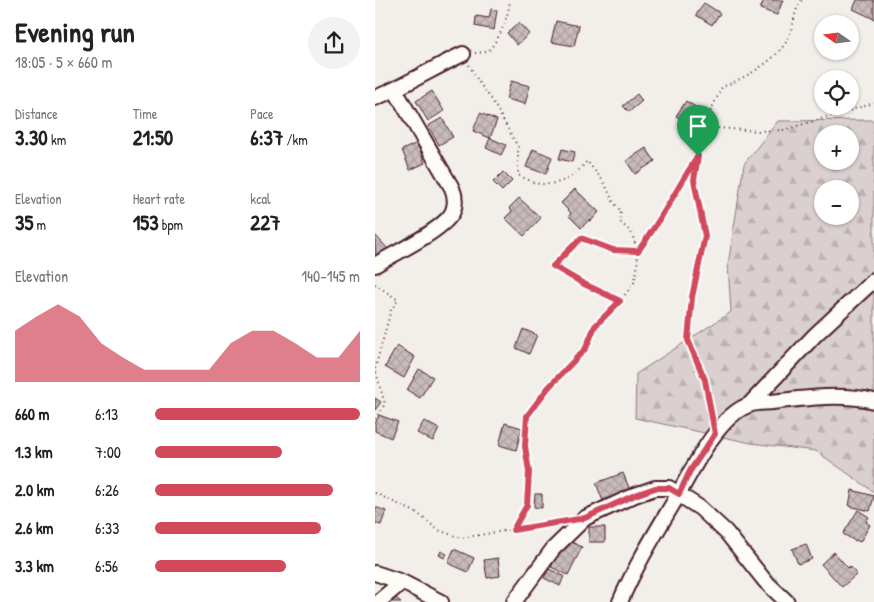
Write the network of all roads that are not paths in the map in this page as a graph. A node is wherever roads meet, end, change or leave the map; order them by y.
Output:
1 (463, 54) road end
2 (395, 90) junction
3 (375, 98) edge
4 (375, 265) edge
5 (874, 280) edge
6 (874, 401) edge
7 (749, 405) junction
8 (679, 494) junction
9 (375, 573) edge
10 (402, 582) junction
11 (378, 602) edge
12 (441, 602) edge
13 (514, 602) edge
14 (620, 602) edge
15 (787, 602) edge

1 - 2 street
2 - 3 street
2 - 4 street
5 - 7 street
6 - 7 street
7 - 8 street
8 - 13 street
8 - 14 street
8 - 15 street
9 - 10 street
10 - 11 street
10 - 12 street

